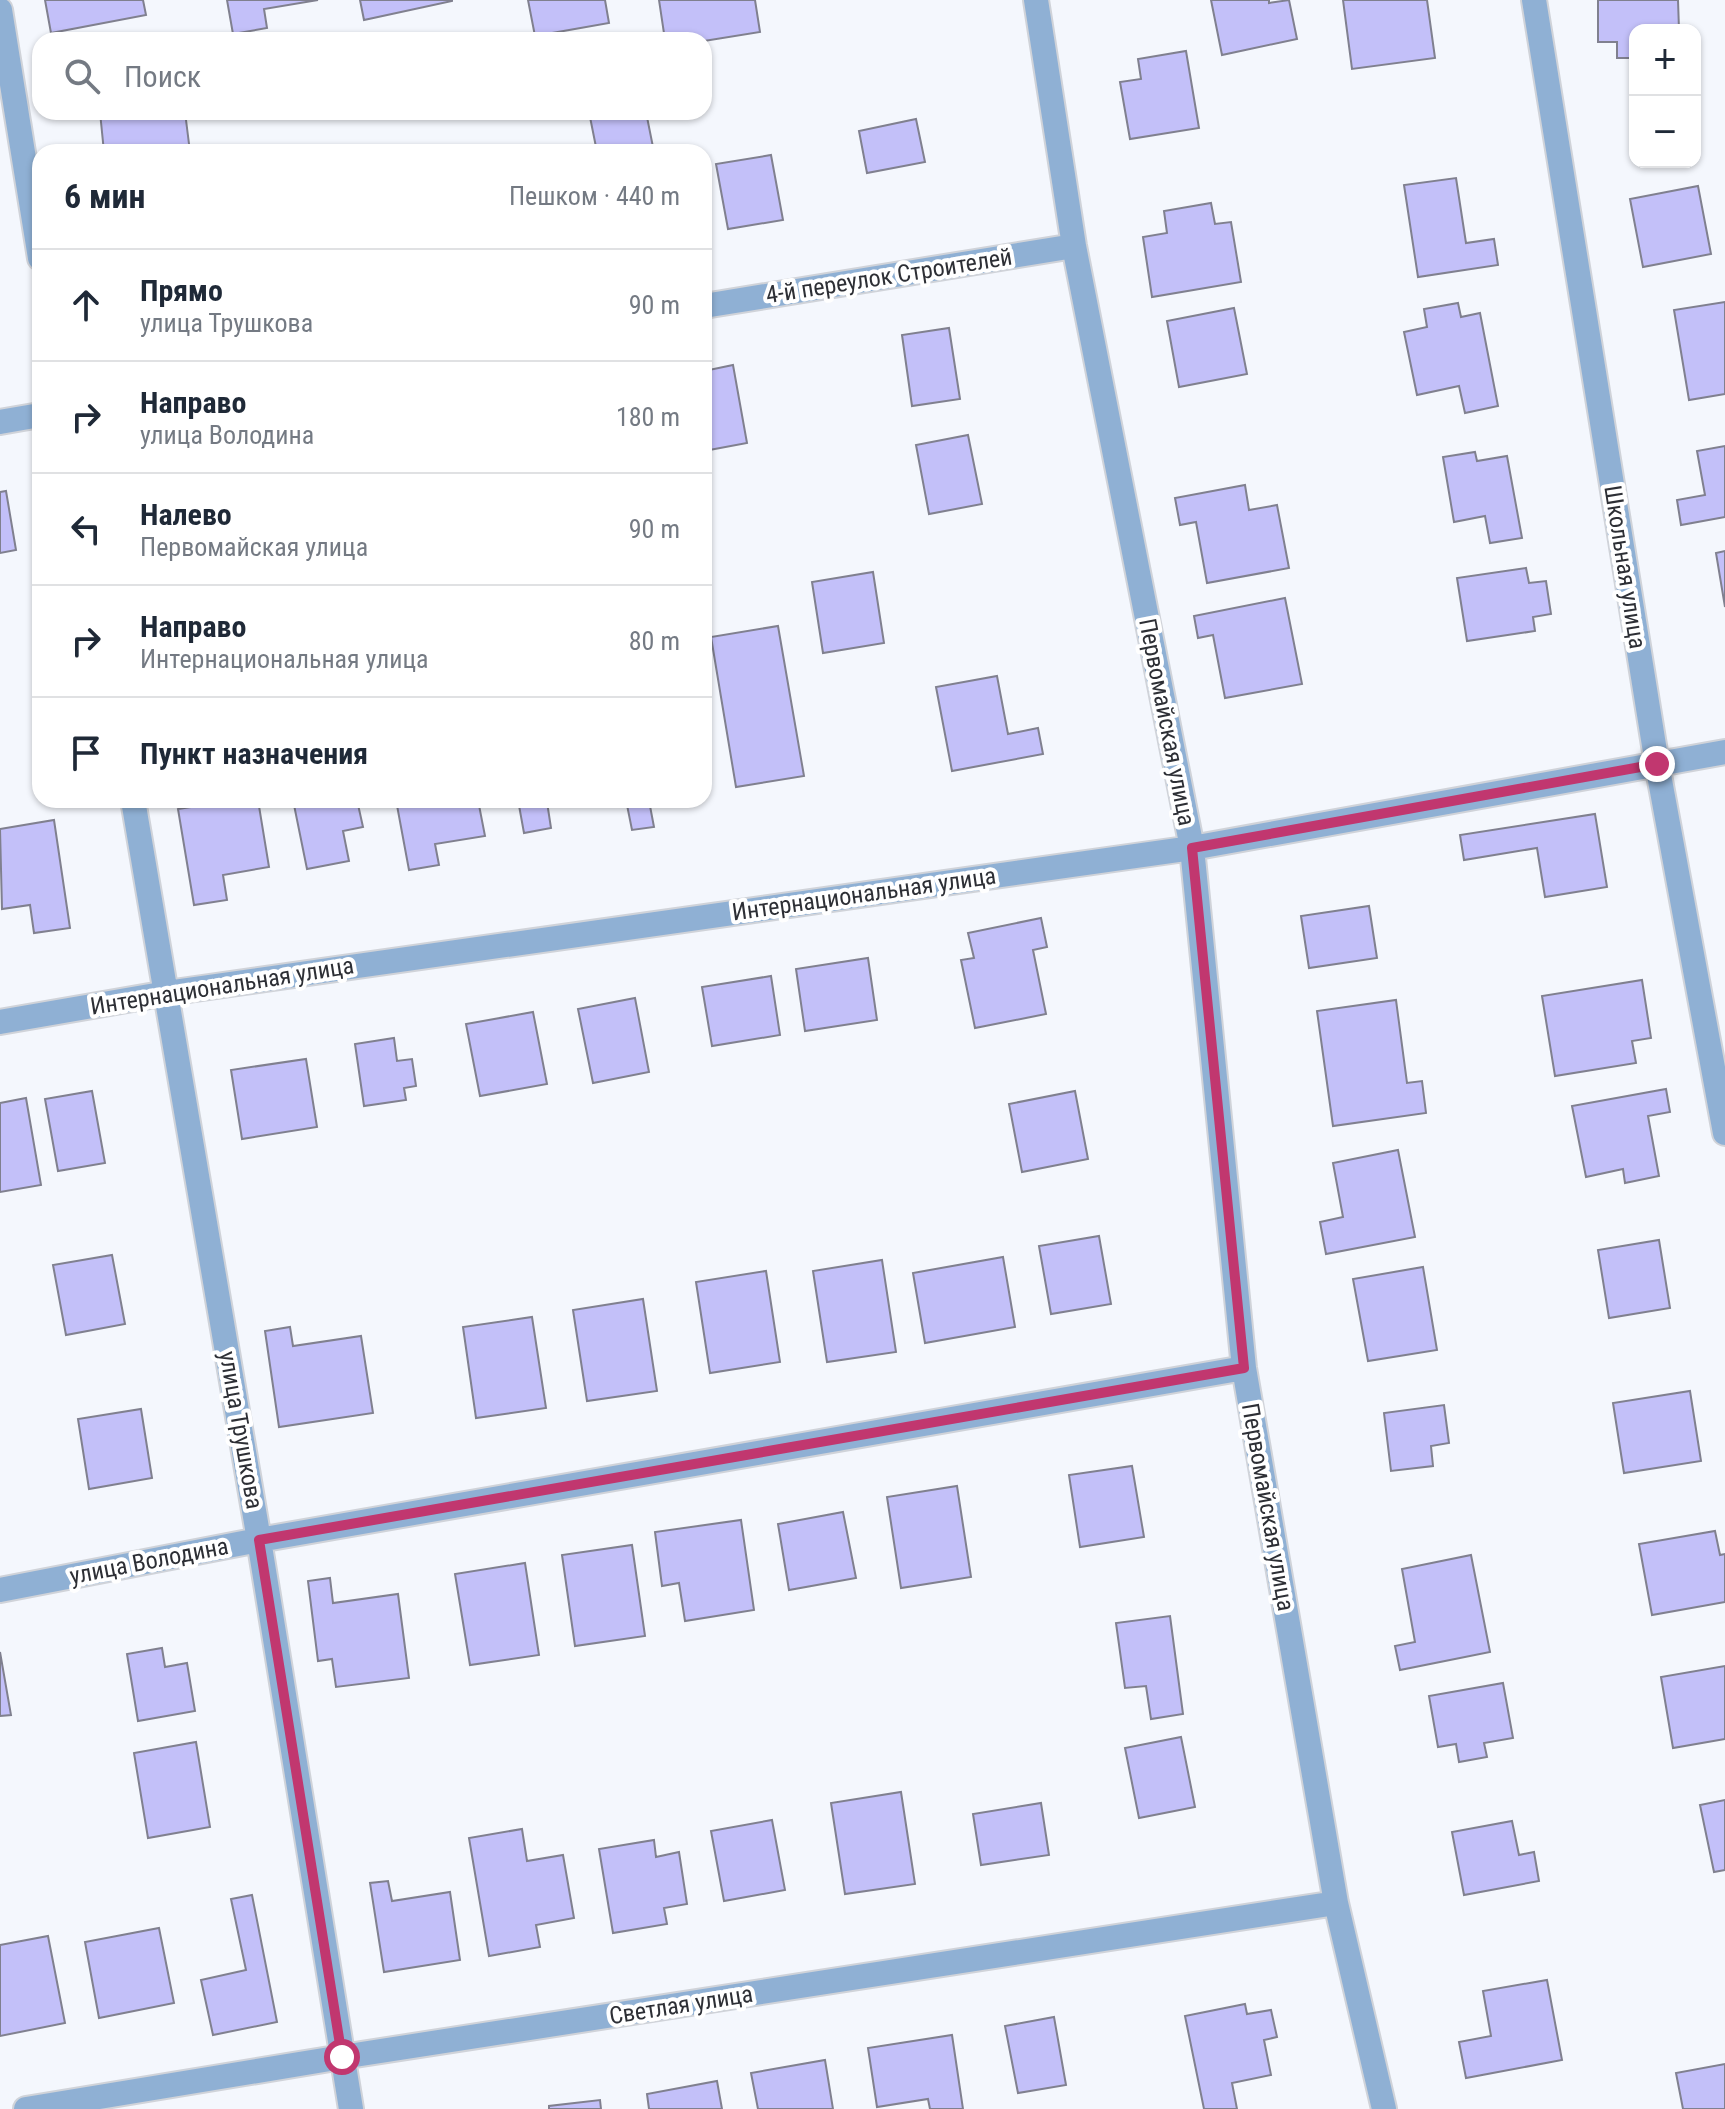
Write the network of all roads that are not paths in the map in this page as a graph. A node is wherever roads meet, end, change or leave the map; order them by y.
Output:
1 (1036, 0) edge
2 (1534, 0) edge
3 (0, 10) edge
4 (32, 208) edge
5 (1074, 246) junction
6 (712, 305) edge
7 (32, 416) edge
8 (0, 422) edge
9 (1725, 752) edge
10 (1657, 764) junction
11 (134, 808) edge
12 (1192, 848) junction
13 (167, 993) junction
14 (0, 1022) edge
15 (1725, 1133) edge
16 (1244, 1368) junction
17 (259, 1540) junction
18 (0, 1590) edge
19 (1336, 1903) junction
20 (342, 2057) junction
21 (26, 2109) edge
22 (351, 2109) edge
23 (1384, 2109) edge

1 - 5 street, Первомайская улица
2 - 10 street, Школьная улица
3 - 4 street
5 - 6 street, 4-й переулок Строителей
5 - 12 street, Первомайская улица
7 - 8 street
9 - 10 street, Интернациональная улица
10 - 12 street, Интернациональная улица
10 - 15 street, Школьная улица
11 - 13 street, улица Трушкова
12 - 13 street, Интернациональная улица
12 - 16 street, Первомайская улица
13 - 14 street, Интернациональная улица
13 - 17 street, улица Трушкова
16 - 17 street, улица Володина
16 - 19 street, Первомайская улица
17 - 18 street, улица Володина
17 - 20 street, улица Трушкова
19 - 20 street, Светлая улица
19 - 23 street, Первомайская улица
20 - 21 street, Светлая улица
20 - 22 street, улица Трушкова

